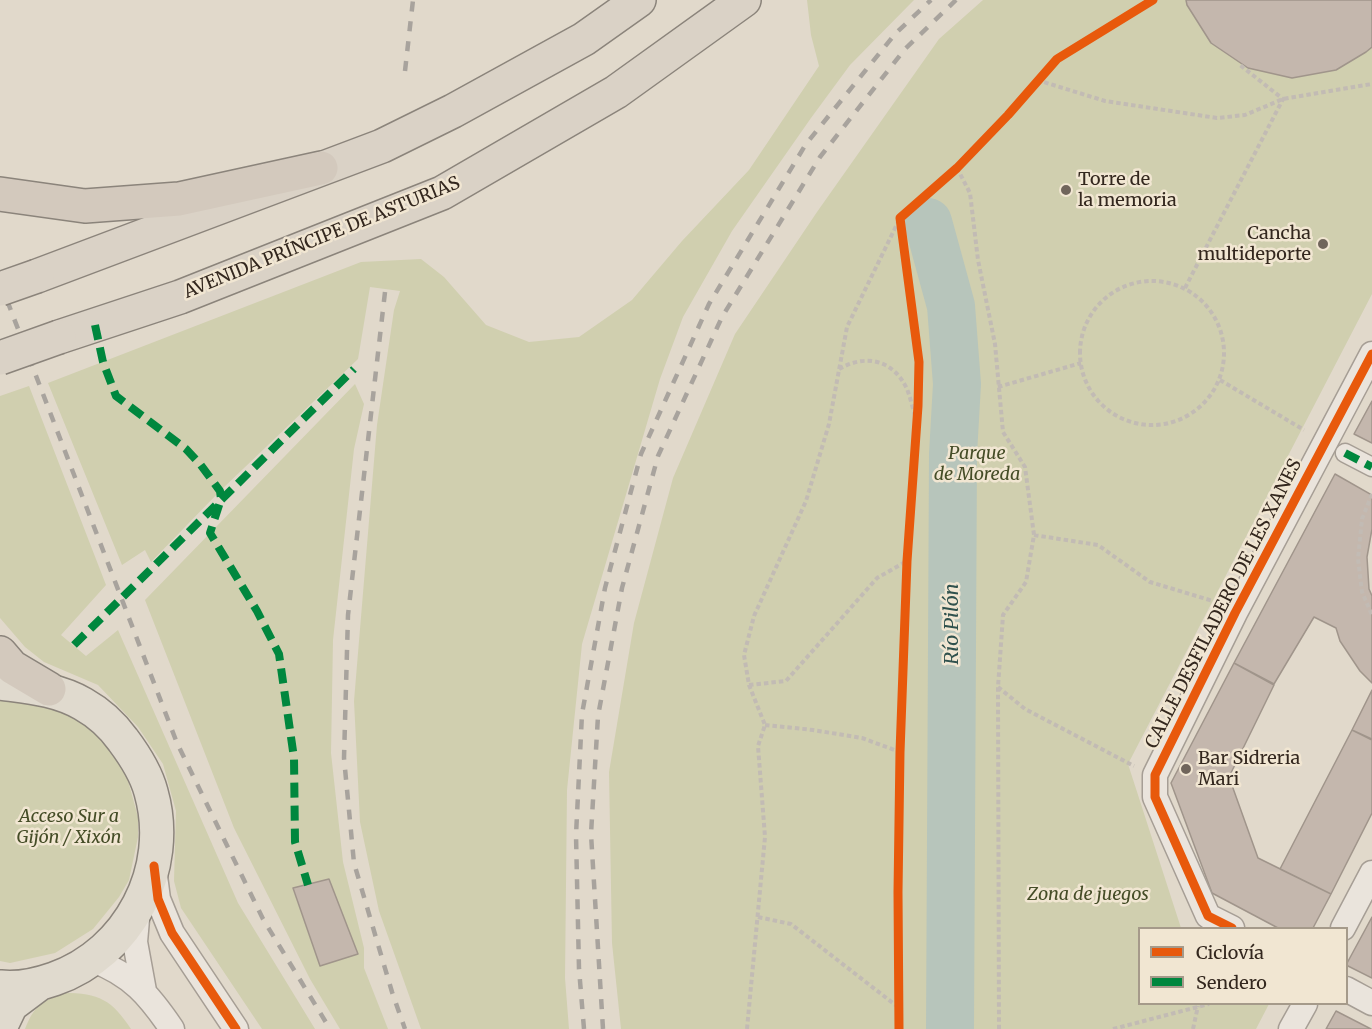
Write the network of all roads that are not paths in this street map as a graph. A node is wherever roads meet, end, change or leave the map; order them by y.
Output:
1 (639, 0) edge
2 (744, 0) edge
3 (321, 168) junction
4 (0, 194) edge
5 (0, 289) edge
6 (1372, 354) edge
7 (0, 357) edge
8 (1335, 448) junction
9 (1372, 467) edge
10 (0, 654) edge
11 (0, 683) edge
12 (49, 689) junction
13 (154, 866) junction
14 (1372, 873) edge
15 (138, 908) junction
16 (1230, 927) edge
17 (1344, 927) edge
18 (93, 960) junction
19 (39, 984) junction
20 (0, 987) edge
21 (1348, 990) edge
22 (144, 991) junction
23 (1372, 1003) edge
24 (1304, 1005) edge
25 (0, 1028) edge
26 (172, 1029) edge
27 (236, 1029) edge
28 (1291, 1029) edge

1 - 3 highway
2 - 7 highway, AVENIDA PRÍNCIPE DE ASTURIAS, bridge
3 - 4 highway
3 - 5 highway, bridge
6 - 8 street, CALLE DESFILADERO DE LES XANES
8 - 9 street
8 - 16 street, CALLE DESFILADERO DE LES XANES
10 - 12 highway
11 - 12 main road
12 - 13 main road
13 - 15 main road
13 - 27 street
14 - 17 street
15 - 18 main road
15 - 22 street
18 - 19 main road
18 - 22 street
19 - 20 main road
19 - 25 main road
21 - 23 street
22 - 26 street
24 - 28 street

